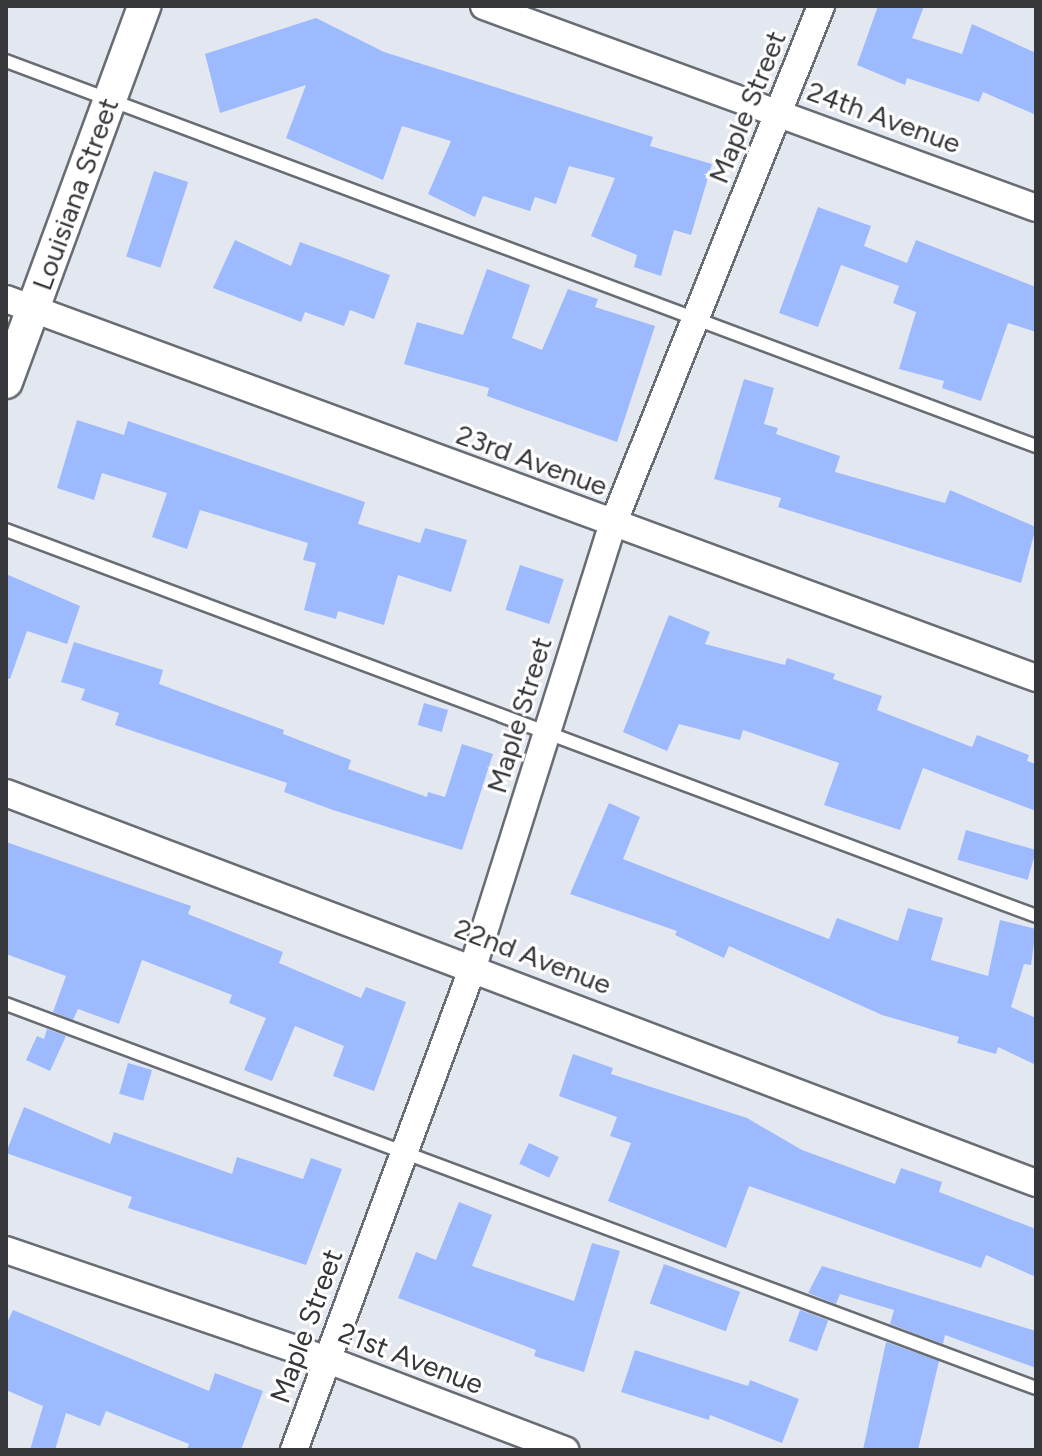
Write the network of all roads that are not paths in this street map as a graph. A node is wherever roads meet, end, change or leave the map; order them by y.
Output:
1 (144, 6) edge
2 (484, 6) edge
3 (821, 6) edge
4 (6, 61) edge
5 (109, 99) junction
6 (780, 113) junction
7 (1036, 208) edge
8 (19, 304) edge
9 (696, 320) junction
10 (6, 382) edge
11 (1036, 446) edge
12 (613, 524) junction
13 (6, 530) edge
14 (1036, 678) edge
15 (547, 732) junction
16 (6, 793) edge
17 (1036, 916) edge
18 (473, 967) junction
19 (6, 1004) edge
20 (404, 1152) junction
21 (1036, 1183) edge
22 (6, 1250) edge
23 (328, 1360) junction
24 (1036, 1388) edge
25 (294, 1450) edge
26 (565, 1450) edge

1 - 5 street, Louisiana Street
2 - 6 street, 24th Avenue
3 - 6 street, Maple Street
4 - 5 lane
5 - 8 street, Louisiana Street
5 - 9 lane
6 - 7 street, 24th Avenue
6 - 9 street, Maple Street
8 - 10 street, Louisiana Street
8 - 12 street, 23rd Avenue
9 - 11 lane
9 - 12 street, Maple Street
12 - 14 street, 23rd Avenue
12 - 15 street, Maple Street
13 - 15 lane
15 - 17 lane
15 - 18 street, Maple Street
16 - 18 street, 22nd Avenue
18 - 20 street, Maple Street
18 - 21 street, 22nd Avenue
19 - 20 lane
20 - 23 street, Maple Street
20 - 24 lane
22 - 23 street, 21st Avenue
23 - 25 street, Maple Street
23 - 26 street, 21st Avenue

